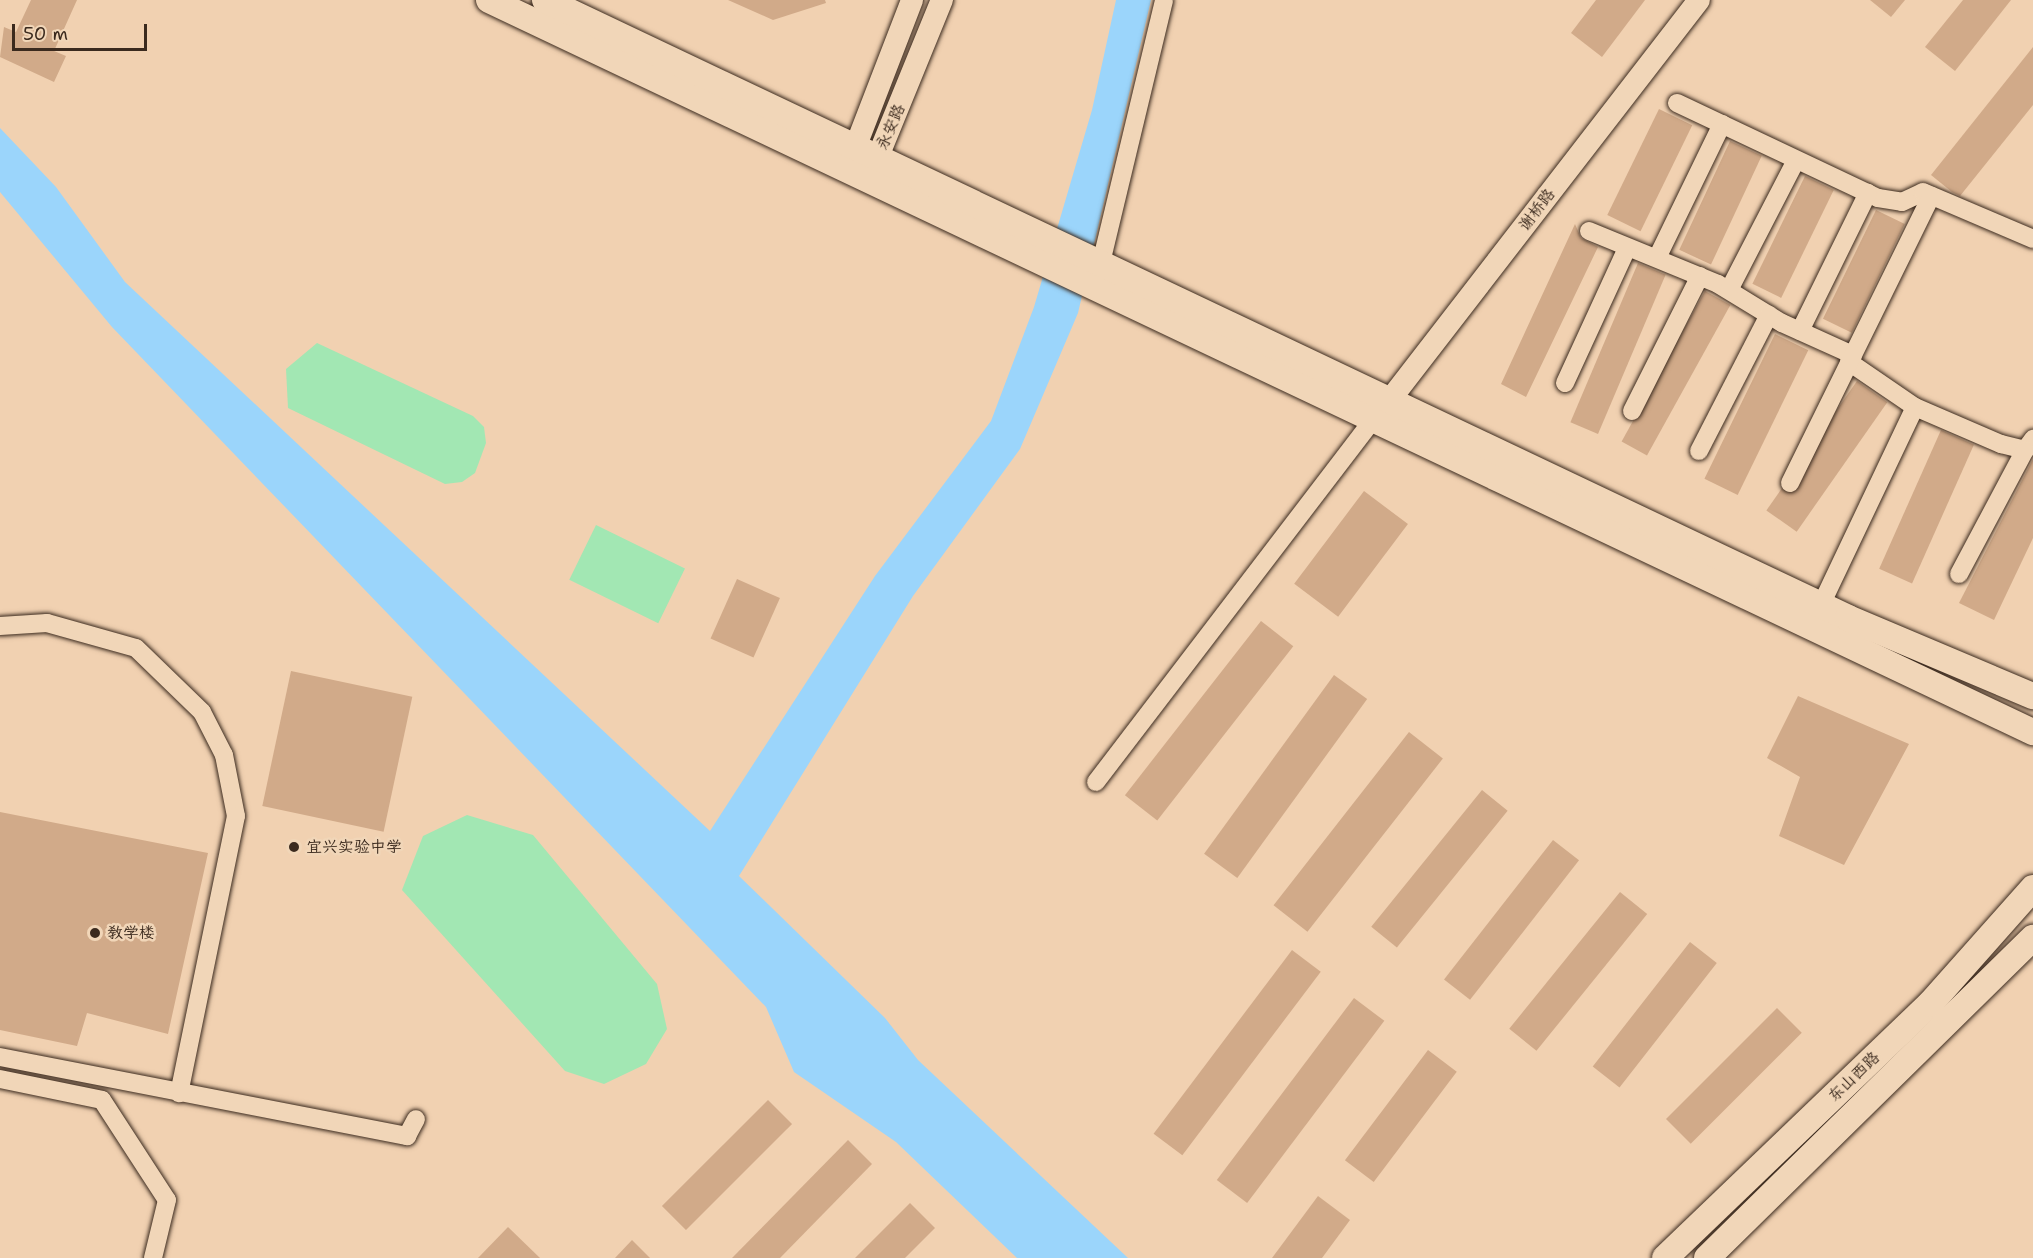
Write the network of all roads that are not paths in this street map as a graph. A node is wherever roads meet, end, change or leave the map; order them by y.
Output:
1 (489, 0) edge
2 (545, 0) edge
3 (912, 0) edge
4 (942, 0) edge
5 (1164, 0) edge
6 (1699, 0) edge
7 (1677, 103) dead end
8 (1722, 124) junction
9 (1796, 160) junction
10 (864, 161) junction
11 (1868, 193) junction
12 (1930, 196) junction
13 (1589, 231) dead end
14 (2033, 239) edge
15 (1627, 248) junction
16 (1657, 258) junction
17 (1097, 274) junction
18 (1700, 276) junction
19 (1729, 290) junction
20 (1769, 315) junction
21 (1800, 331) junction
22 (1851, 358) junction
23 (1565, 383) dead end
24 (1915, 407) junction
25 (1384, 410) junction
26 (1632, 411) dead end
27 (2029, 445) edge
28 (1699, 451) dead end
29 (1790, 483) dead end
30 (1959, 574) dead end
31 (1821, 605) junction
32 (0, 626) edge
33 (2033, 696) edge
34 (2033, 732) edge
35 (1096, 782) dead end
36 (2033, 888) edge
37 (2032, 940) edge
38 (0, 1057) edge
39 (0, 1078) edge
40 (179, 1093) junction
41 (416, 1119) dead end
42 (153, 1258) edge
43 (1665, 1258) edge
44 (1707, 1258) edge

1 - 10 main road
2 - 10 main road
3 - 10 street, 永安路
4 - 10 street, 永安路
5 - 17 street
6 - 25 street, 谢桥路
7 - 8 street
8 - 9 street
8 - 16 street
9 - 11 street
9 - 19 street
10 - 17 main road
11 - 12 street
11 - 21 street
12 - 14 street
12 - 22 street
13 - 15 street
15 - 16 street
15 - 23 street
16 - 18 street
17 - 25 main road
18 - 19 street
18 - 26 street
19 - 20 street
20 - 21 street
20 - 28 street
21 - 22 street
22 - 24 street
22 - 29 street
24 - 27 street
24 - 31 street
25 - 31 main road
25 - 34 main road
25 - 35 street
27 - 30 street
31 - 33 main road
32 - 40 street
36 - 43 main road, 东山西路
37 - 44 main road, 东山西路
38 - 40 street
39 - 42 street
40 - 41 street

